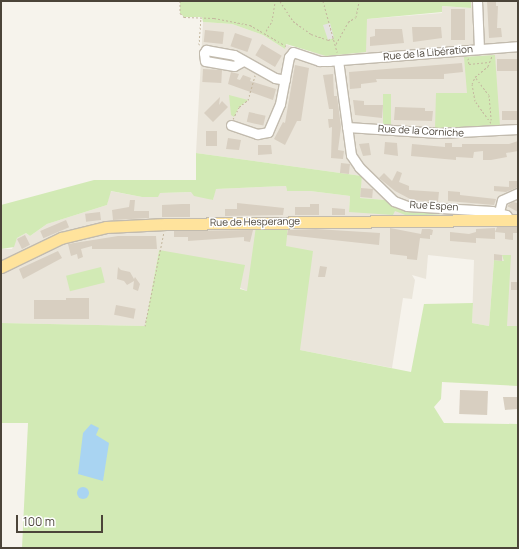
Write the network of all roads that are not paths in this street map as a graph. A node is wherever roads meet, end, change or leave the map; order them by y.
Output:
1 (477, 1) edge
2 (518, 46) edge
3 (479, 49) junction
4 (206, 50) road end
5 (338, 60) junction
6 (285, 80) junction
7 (232, 125) road end
8 (347, 127) junction
9 (518, 129) edge
10 (518, 193) edge
11 (499, 212) junction
12 (514, 220) edge
13 (1, 267) edge

1 - 3 street
2 - 3 street, Rue de la Libération
3 - 5 street, Rue de la Libération
4 - 6 street
5 - 6 street, Rue de la Libération
5 - 8 street, Rue Espen
6 - 7 street
8 - 9 street, Rue de la Corniche
8 - 11 street, Rue Espen
10 - 11 street
11 - 12 street
12 - 13 main road, Rue de Hesperange

